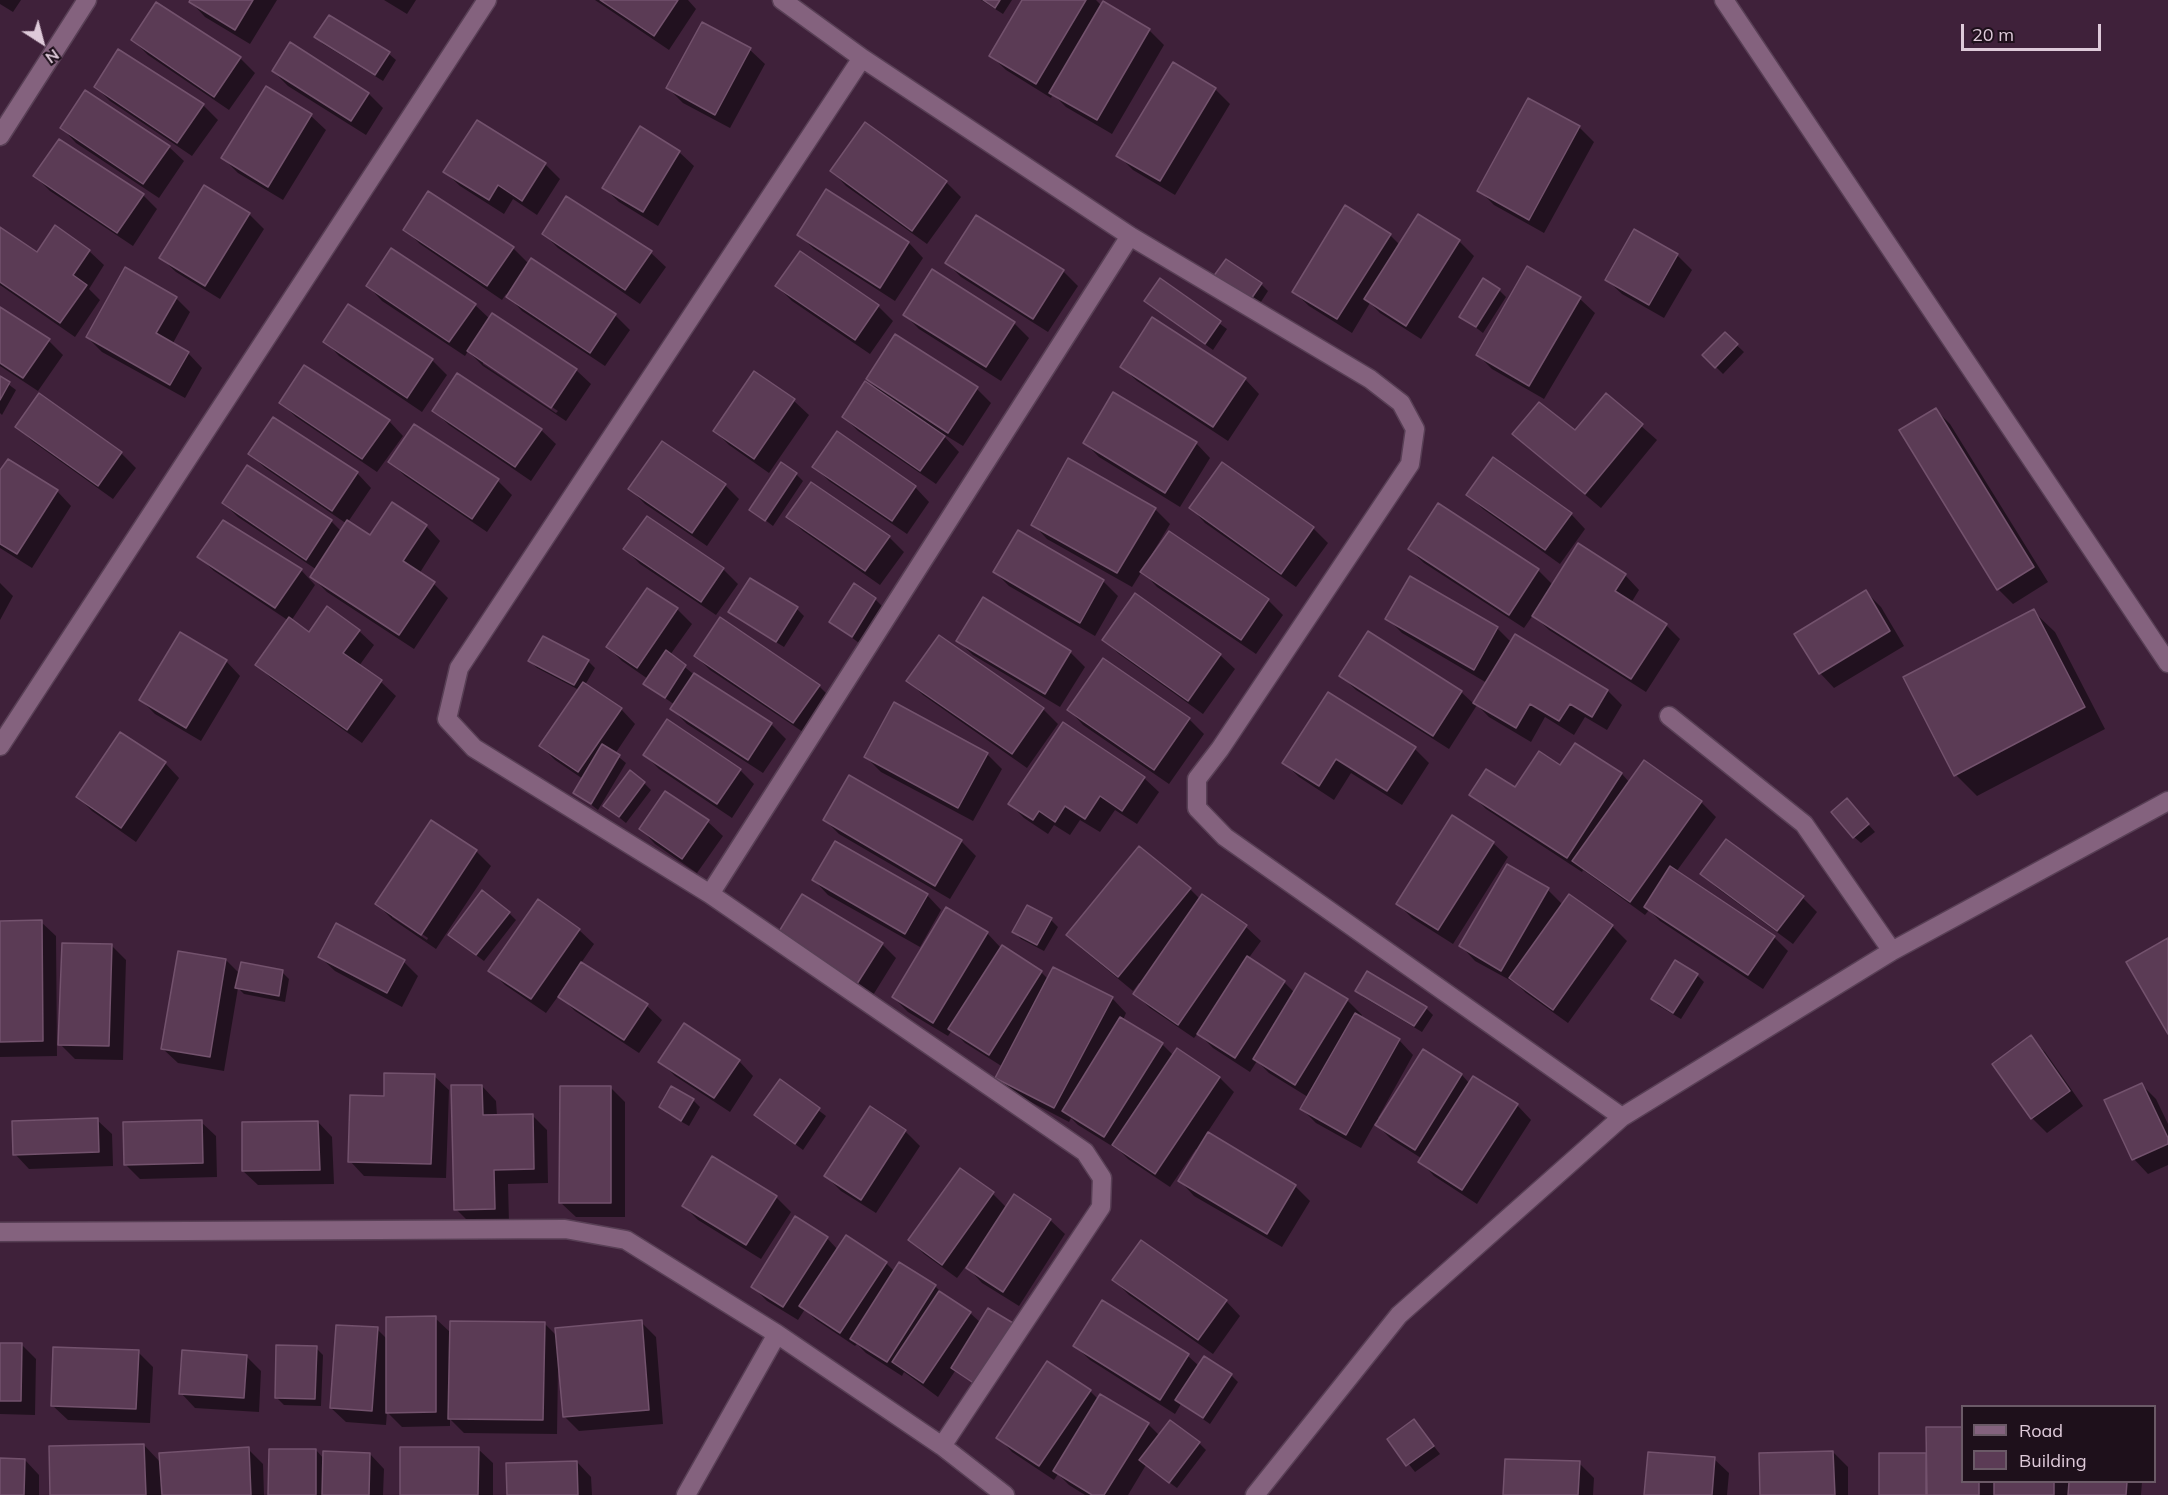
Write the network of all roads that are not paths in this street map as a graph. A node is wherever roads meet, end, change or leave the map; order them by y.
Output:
1 (87, 0) edge
2 (487, 0) edge
3 (782, 0) edge
4 (1724, 0) edge
5 (862, 58) junction
6 (0, 135) edge
7 (1130, 236) junction
8 (2168, 663) edge
9 (1669, 716) dead end
10 (0, 746) edge
11 (2168, 801) edge
12 (710, 894) junction
13 (1892, 951) junction
14 (1622, 1117) junction
15 (0, 1232) edge
16 (777, 1334) junction
17 (942, 1446) junction
18 (686, 1495) edge
19 (1005, 1495) edge
20 (1255, 1495) edge

1 - 6 street
2 - 10 street
3 - 5 street
4 - 8 street
5 - 7 street
5 - 12 street
7 - 12 street
7 - 14 street
9 - 13 street
11 - 13 street
12 - 17 street
13 - 14 street
14 - 20 street
15 - 16 street
16 - 17 street
16 - 18 street
17 - 19 street

